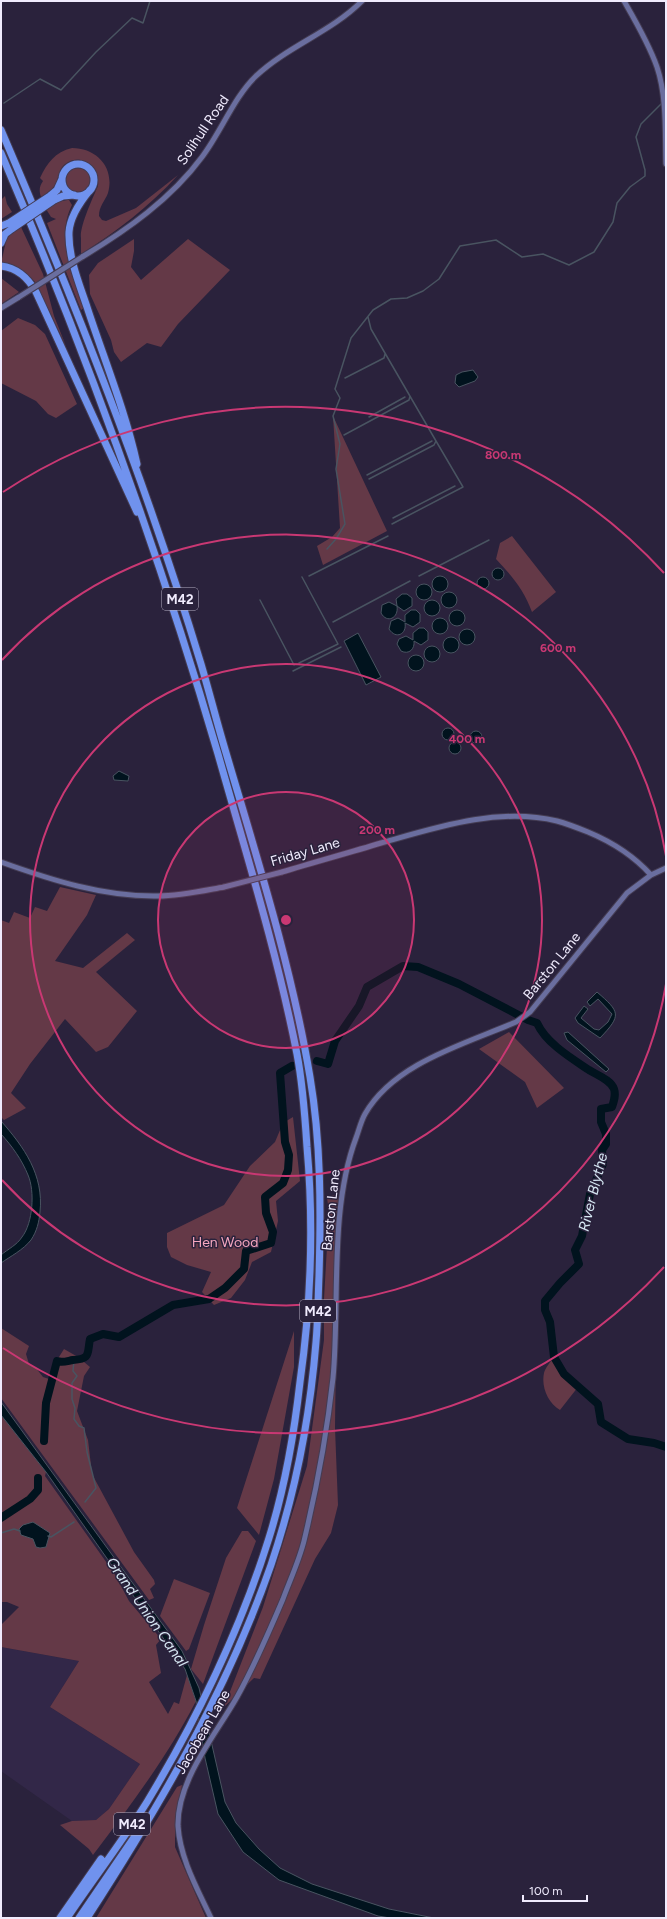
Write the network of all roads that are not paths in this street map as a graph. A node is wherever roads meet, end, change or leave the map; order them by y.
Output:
1 (362, 1) edge
2 (624, 1) edge
3 (1, 130) edge
4 (1, 153) edge
5 (666, 164) edge
6 (62, 178) junction
7 (90, 190) junction
8 (74, 195) junction
9 (52, 198) junction
10 (11, 225) junction
11 (1, 226) edge
12 (1, 243) edge
13 (1, 266) edge
14 (1, 308) edge
15 (142, 489) junction
16 (154, 551) junction
17 (1, 862) edge
18 (666, 868) edge
19 (650, 875) junction
20 (297, 1562) joint
21 (178, 1768) junction
22 (163, 1775) junction
23 (60, 1918) edge
24 (66, 1918) edge
25 (79, 1918) edge
26 (87, 1918) edge
27 (211, 1918) edge

1 - 14 street, Solihull Road, bridge
2 - 5 street
3 - 15 highway, M42
4 - 16 highway, M42
6 - 7 highway
6 - 8 highway
6 - 9 highway
7 - 8 highway
7 - 15 highway, M42
8 - 9 highway
9 - 10 highway, bridge
10 - 11 highway
10 - 12 highway
13 - 16 highway, M42
15 - 21 highway, M42
16 - 22 highway, M42
17 - 19 street, Friday Lane, bridge
18 - 19 street, Barston Lane
19 - 20 street, Barston Lane
20 - 27 street, Jacobean Lane
21 - 25 highway, M42
21 - 26 highway
22 - 23 highway
22 - 24 highway, M42

